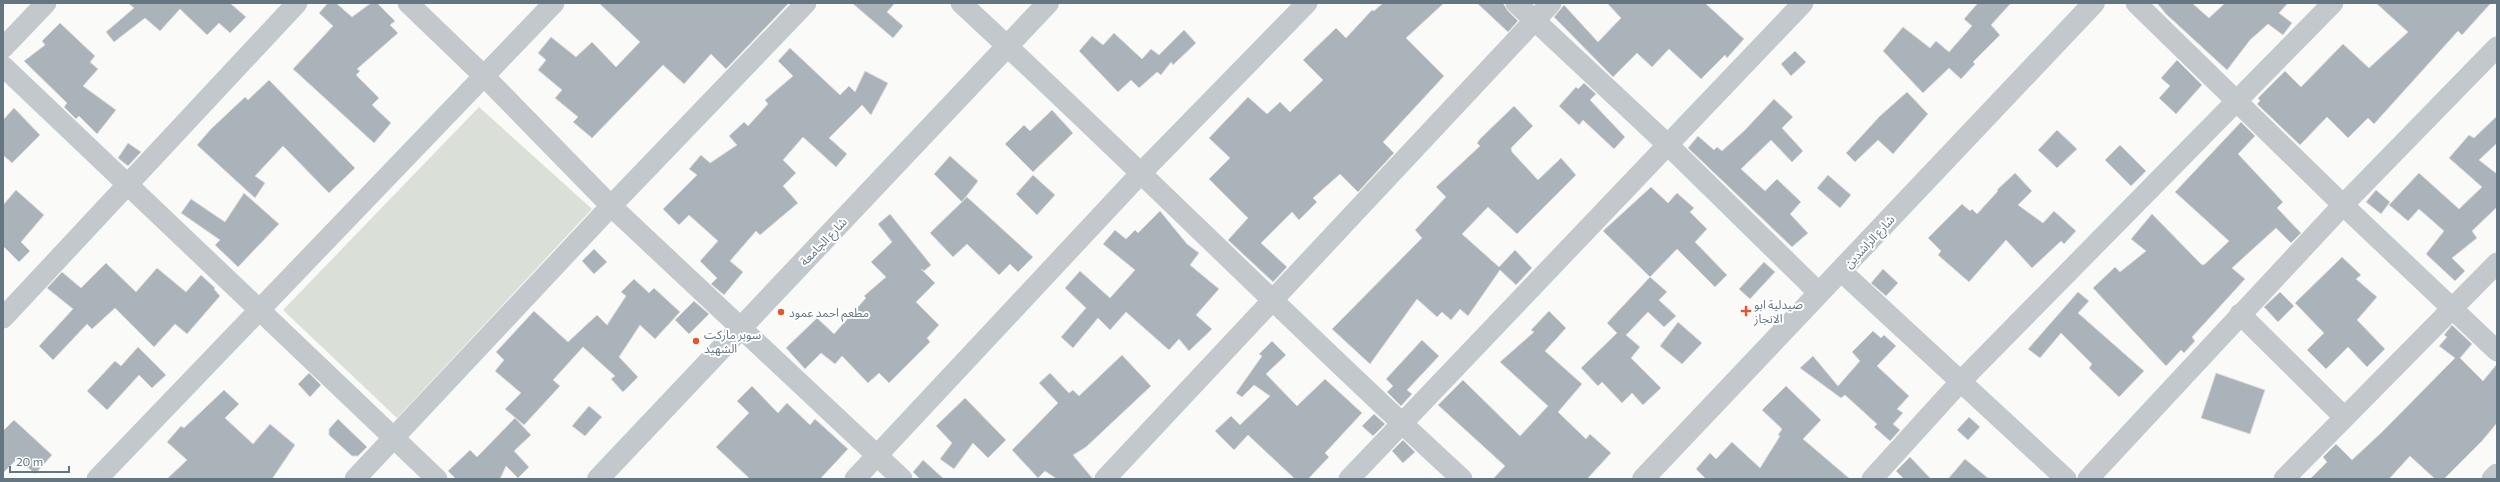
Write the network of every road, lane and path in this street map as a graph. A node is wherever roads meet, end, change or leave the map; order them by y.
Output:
1 (46, 3) edge
2 (297, 3) edge
3 (408, 3) edge
4 (554, 3) edge
5 (806, 3) edge
6 (961, 3) edge
7 (1048, 3) edge
8 (1307, 3) edge
9 (1516, 3) edge
10 (1551, 3) edge
11 (1803, 3) edge
12 (2136, 3) edge
13 (2334, 3) edge
14 (2085, 6) edge
15 (1534, 20) junction
16 (1008, 46) junction
17 (2497, 47) edge
18 (3, 48) edge
19 (3, 66) edge
20 (485, 77) junction
21 (2238, 101) junction
22 (1668, 145) junction
23 (1142, 172) junction
24 (128, 186) junction
25 (2343, 205) junction
26 (611, 206) junction
27 (2497, 262) edge
28 (1842, 271) junction
29 (1819, 293) junction
30 (1273, 298) junction
31 (259, 308) junction
32 (2454, 309) junction
33 (2240, 314) junction
34 (3, 318) edge
35 (740, 327) junction
36 (2497, 351) edge
37 (1961, 381) junction
38 (2344, 417) junction
39 (1402, 424) junction
40 (394, 439) junction
41 (877, 455) junction
42 (2497, 474) edge
43 (97, 479) edge
44 (355, 479) edge
45 (437, 479) edge
46 (598, 479) edge
47 (855, 479) edge
48 (902, 479) edge
49 (1105, 479) edge
50 (1348, 479) edge
51 (1462, 479) edge
52 (1643, 479) edge
53 (1872, 479) edge
54 (2066, 479) edge
55 (2088, 479) edge
56 (2284, 479) edge
57 (2492, 479) edge

1 - 18 street
2 - 24 street
3 - 20 street
4 - 20 street
5 - 26 street
6 - 16 street
7 - 16 street, شارع الجامعة
8 - 23 street
9 - 15 street
10 - 15 street
11 - 22 street
12 - 21 street
13 - 21 street
14 - 28 street, شارع الراشدين
15 - 22 street
15 - 30 street
16 - 23 street
16 - 35 street, شارع الجامعة
17 - 25 street
19 - 24 street
20 - 26 street
20 - 31 street
21 - 25 street
21 - 37 street
22 - 29 street
22 - 39 street
23 - 30 street
23 - 41 street
24 - 31 street
24 - 34 street
25 - 32 street
25 - 33 street
26 - 35 street
26 - 40 street
27 - 32 street
28 - 29 street, شارع الراشدين
28 - 37 street
29 - 52 street, شارع الراشدين
30 - 39 street
30 - 49 street
31 - 40 street
31 - 43 street
32 - 36 street
32 - 38 street
33 - 38 street
33 - 55 street
35 - 41 street
35 - 46 street, شارع الجامعة
37 - 53 street
37 - 54 street
38 - 56 street
39 - 50 street
39 - 51 street
40 - 44 street
40 - 45 street
41 - 47 street
41 - 48 street
42 - 57 street

